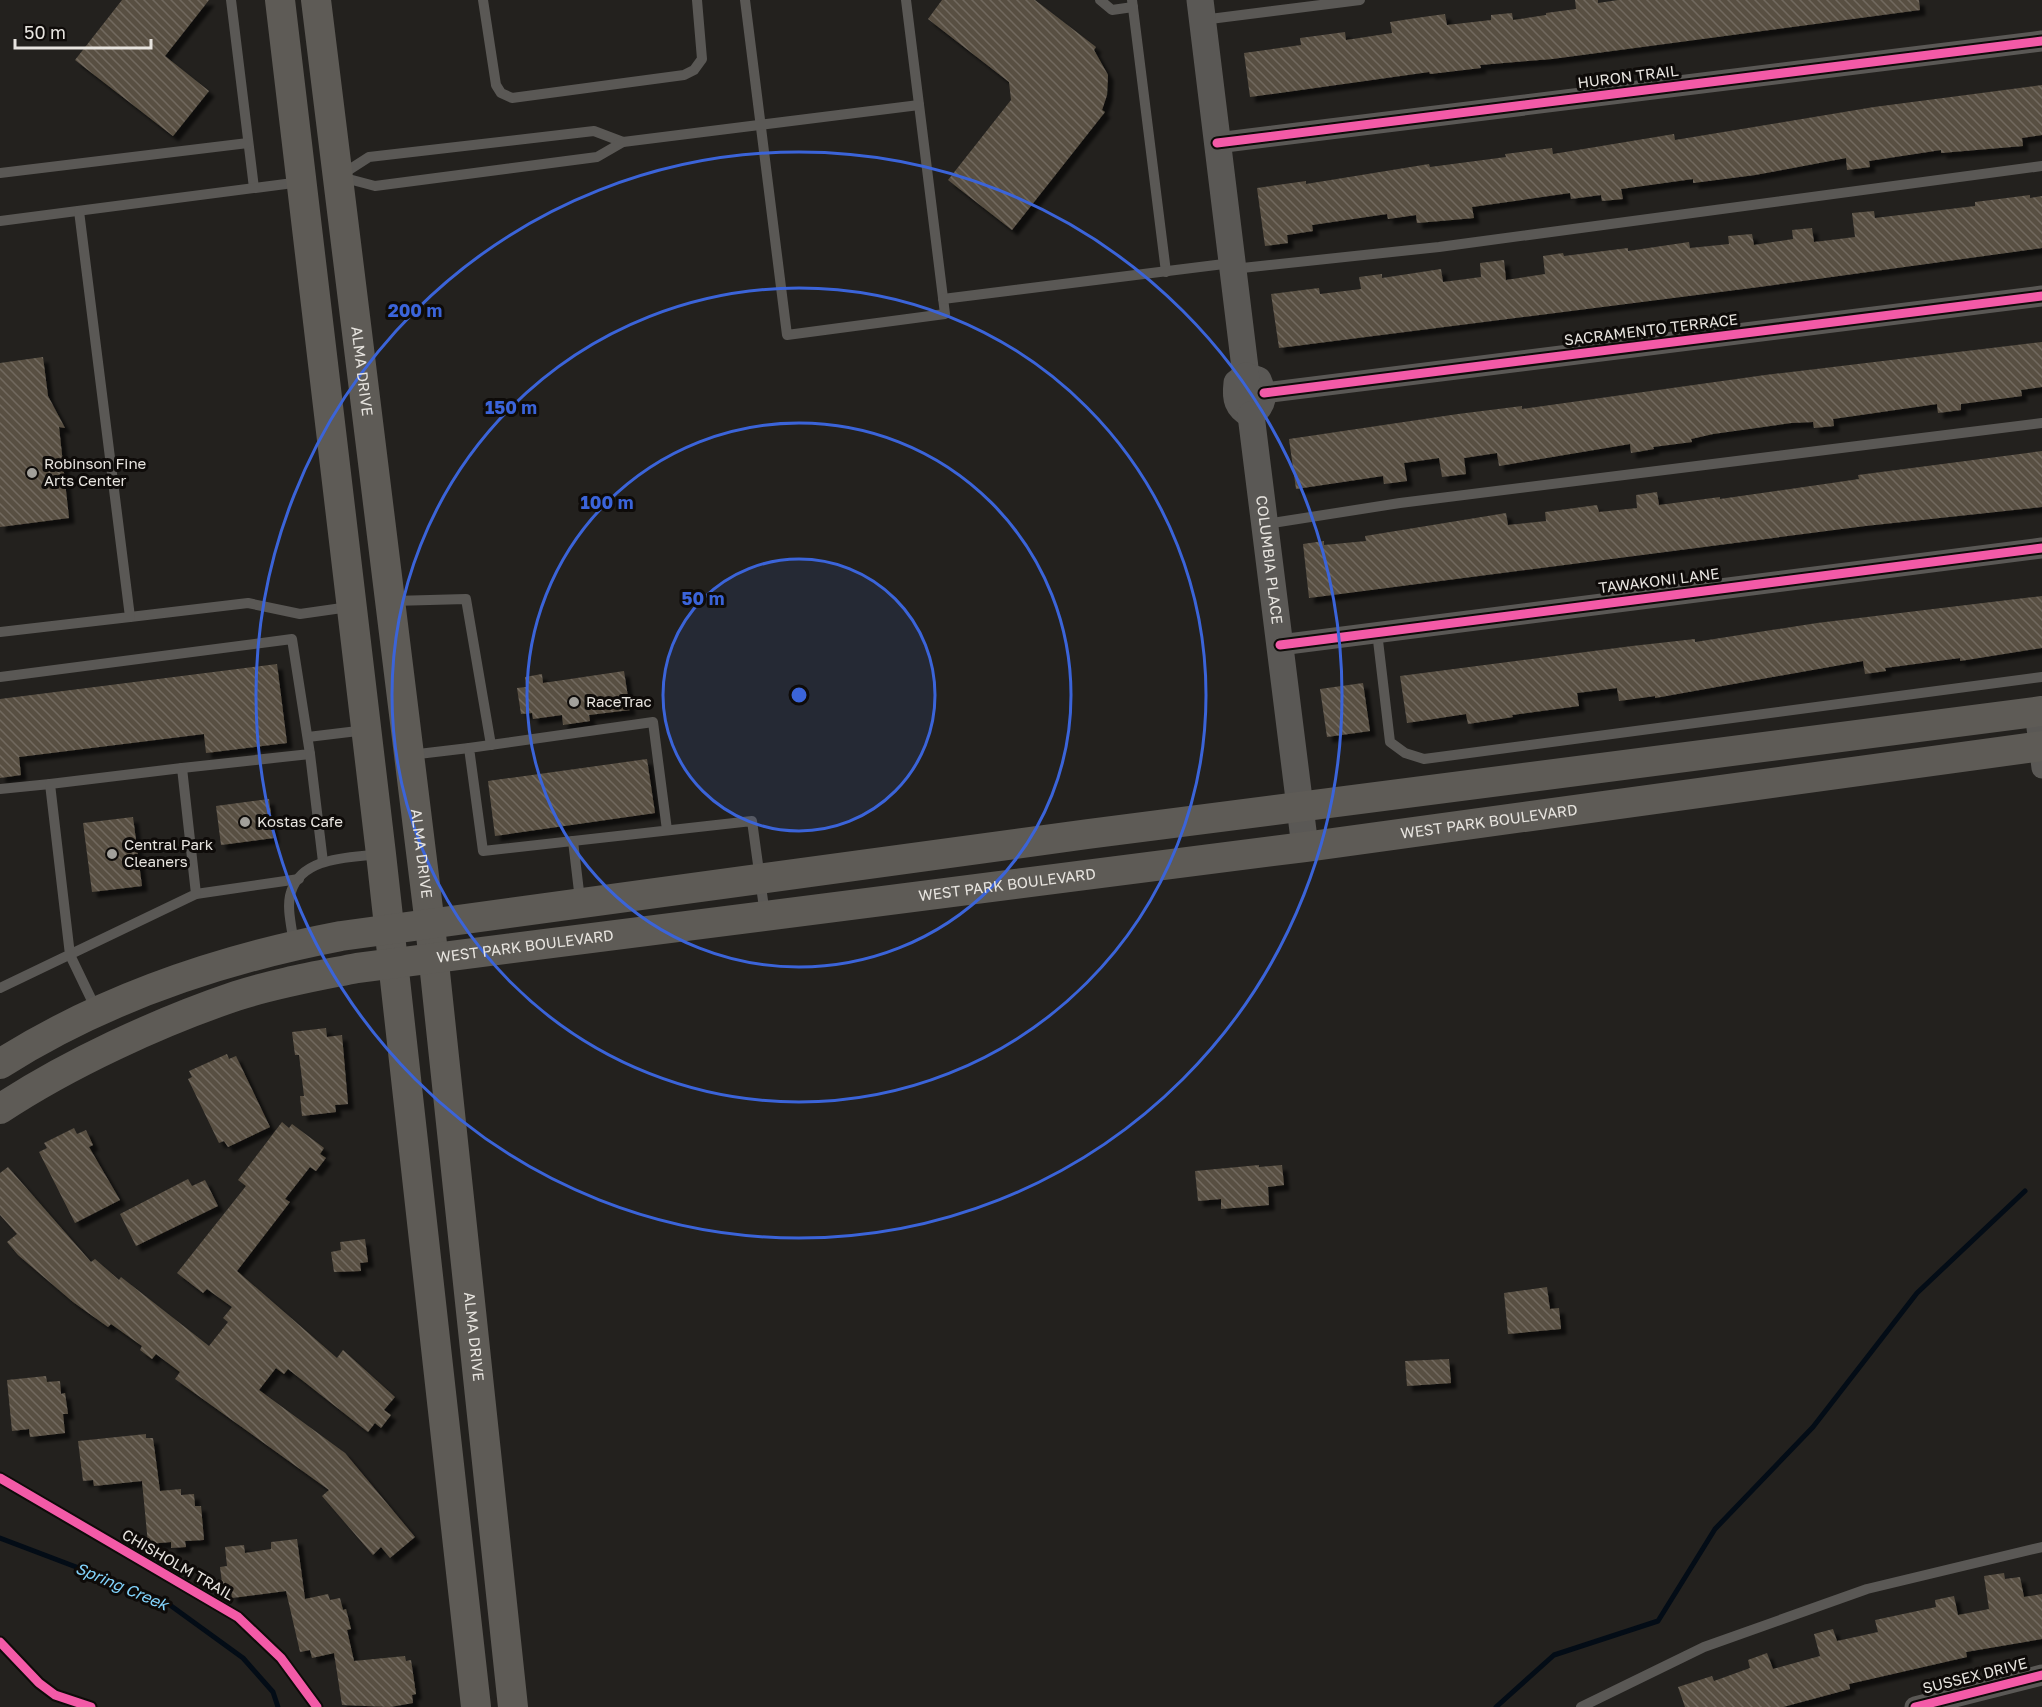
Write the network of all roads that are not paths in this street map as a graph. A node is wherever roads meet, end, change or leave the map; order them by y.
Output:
1 (231, 0) edge
2 (280, 0) edge
3 (316, 0) edge
4 (483, 0) edge
5 (697, 0) edge
6 (745, 0) edge
7 (906, 0) edge
8 (1100, 0) edge
9 (1360, 0) edge
10 (1132, 4) edge
11 (1201, 10) edge
12 (2042, 41) edge
13 (919, 105) junction
14 (761, 125) junction
15 (623, 142) junction
16 (248, 143) junction
17 (1217, 143) junction
18 (2042, 166) edge
19 (0, 173) edge
20 (338, 176) junction
21 (301, 182) junction
22 (254, 188) junction
23 (79, 211) junction
24 (0, 221) edge
25 (1233, 266) junction
26 (1166, 272) junction
27 (2042, 296) edge
28 (943, 299) junction
29 (1254, 395) junction
30 (2042, 423) edge
31 (1265, 524) junction
32 (2042, 548) edge
33 (390, 601) junction
34 (351, 606) junction
35 (130, 617) junction
36 (0, 632) edge
37 (1377, 633) junction
38 (1280, 645) junction
39 (0, 677) edge
40 (2042, 677) edge
41 (2039, 712) edge
42 (366, 730) junction
43 (308, 737) junction
44 (491, 745) junction
45 (470, 748) junction
46 (2041, 753) edge
47 (310, 754) junction
48 (409, 755) junction
49 (182, 768) junction
50 (50, 784) junction
51 (0, 789) edge
52 (1300, 807) junction
53 (667, 830) junction
54 (573, 841) junction
55 (1305, 847) junction
56 (381, 854) junction
57 (323, 862) junction
58 (299, 879) junction
59 (760, 879) junction
60 (196, 894) junction
61 (580, 903) junction
62 (765, 915) junction
63 (430, 925) junction
64 (388, 930) junction
65 (294, 945) junction
66 (70, 955) junction
67 (432, 960) junction
68 (392, 964) junction
69 (0, 988) edge
70 (97, 1011) junction
71 (0, 1064) edge
72 (0, 1109) edge
73 (476, 1371) junction
74 (438, 1377) junction
75 (2042, 1547) edge
76 (2042, 1675) edge
77 (476, 1707) edge
78 (513, 1707) edge
79 (1581, 1707) edge
80 (1915, 1707) edge

1 - 16 lane
2 - 21 main road
3 - 20 main road, ALMA DRIVE
4 - 5 lane
6 - 14 lane
7 - 13 lane
8 - 10 lane
9 - 11 lane
10 - 26 lane
11 - 17 street, COLUMBIA PLACE
12 - 17 street, HURON TRAIL
13 - 14 lane
13 - 28 lane
14 - 15 lane
14 - 28 lane
15 - 20 lane
15 - 20 lane
16 - 19 lane
16 - 22 lane
17 - 25 street, COLUMBIA PLACE
18 - 25 lane
20 - 21 main road
20 - 33 main road, ALMA DRIVE
21 - 22 lane
21 - 34 main road
22 - 23 lane
23 - 24 lane
23 - 35 lane
25 - 26 lane
25 - 29 street, COLUMBIA PLACE
26 - 28 lane
27 - 29 street, SACRAMENTO TERRACE
29 - 31 street, COLUMBIA PLACE
30 - 31 lane
31 - 38 street, COLUMBIA PLACE
32 - 37 street, TAWAKONI LANE
33 - 34 main road
33 - 44 lane
33 - 48 main road, ALMA DRIVE
34 - 35 lane
34 - 42 main road
35 - 36 lane
37 - 38 street, TAWAKONI LANE
37 - 40 lane
38 - 52 street, COLUMBIA PLACE
39 - 43 lane
41 - 46 street
41 - 52 main road
42 - 43 lane
42 - 56 main road
43 - 47 lane
44 - 45 lane
44 - 53 lane
45 - 48 lane
45 - 54 lane
46 - 55 main road, WEST PARK BOULEVARD
47 - 49 lane
47 - 57 lane
48 - 63 main road, ALMA DRIVE
49 - 50 lane
49 - 60 lane
50 - 51 lane
50 - 66 lane
52 - 55 street, COLUMBIA PLACE
52 - 59 main road
53 - 54 lane
53 - 59 lane
54 - 61 lane
55 - 62 main road, WEST PARK BOULEVARD
56 - 57 lane
56 - 64 main road
57 - 58 lane
58 - 60 lane
58 - 65 lane
59 - 61 main road
59 - 62 lane
60 - 66 lane
61 - 63 main road
62 - 67 main road, WEST PARK BOULEVARD
63 - 64 main road
63 - 67 main road, ALMA DRIVE
64 - 65 main road
64 - 68 main road
65 - 70 main road
66 - 69 lane
66 - 70 lane
67 - 68 main road, WEST PARK BOULEVARD
67 - 73 main road, ALMA DRIVE
68 - 72 main road, WEST PARK BOULEVARD
68 - 74 main road
70 - 71 main road
73 - 74 main road
73 - 78 main road, ALMA DRIVE
74 - 77 main road
75 - 79 lane
76 - 80 street, SUSSEX DRIVE

